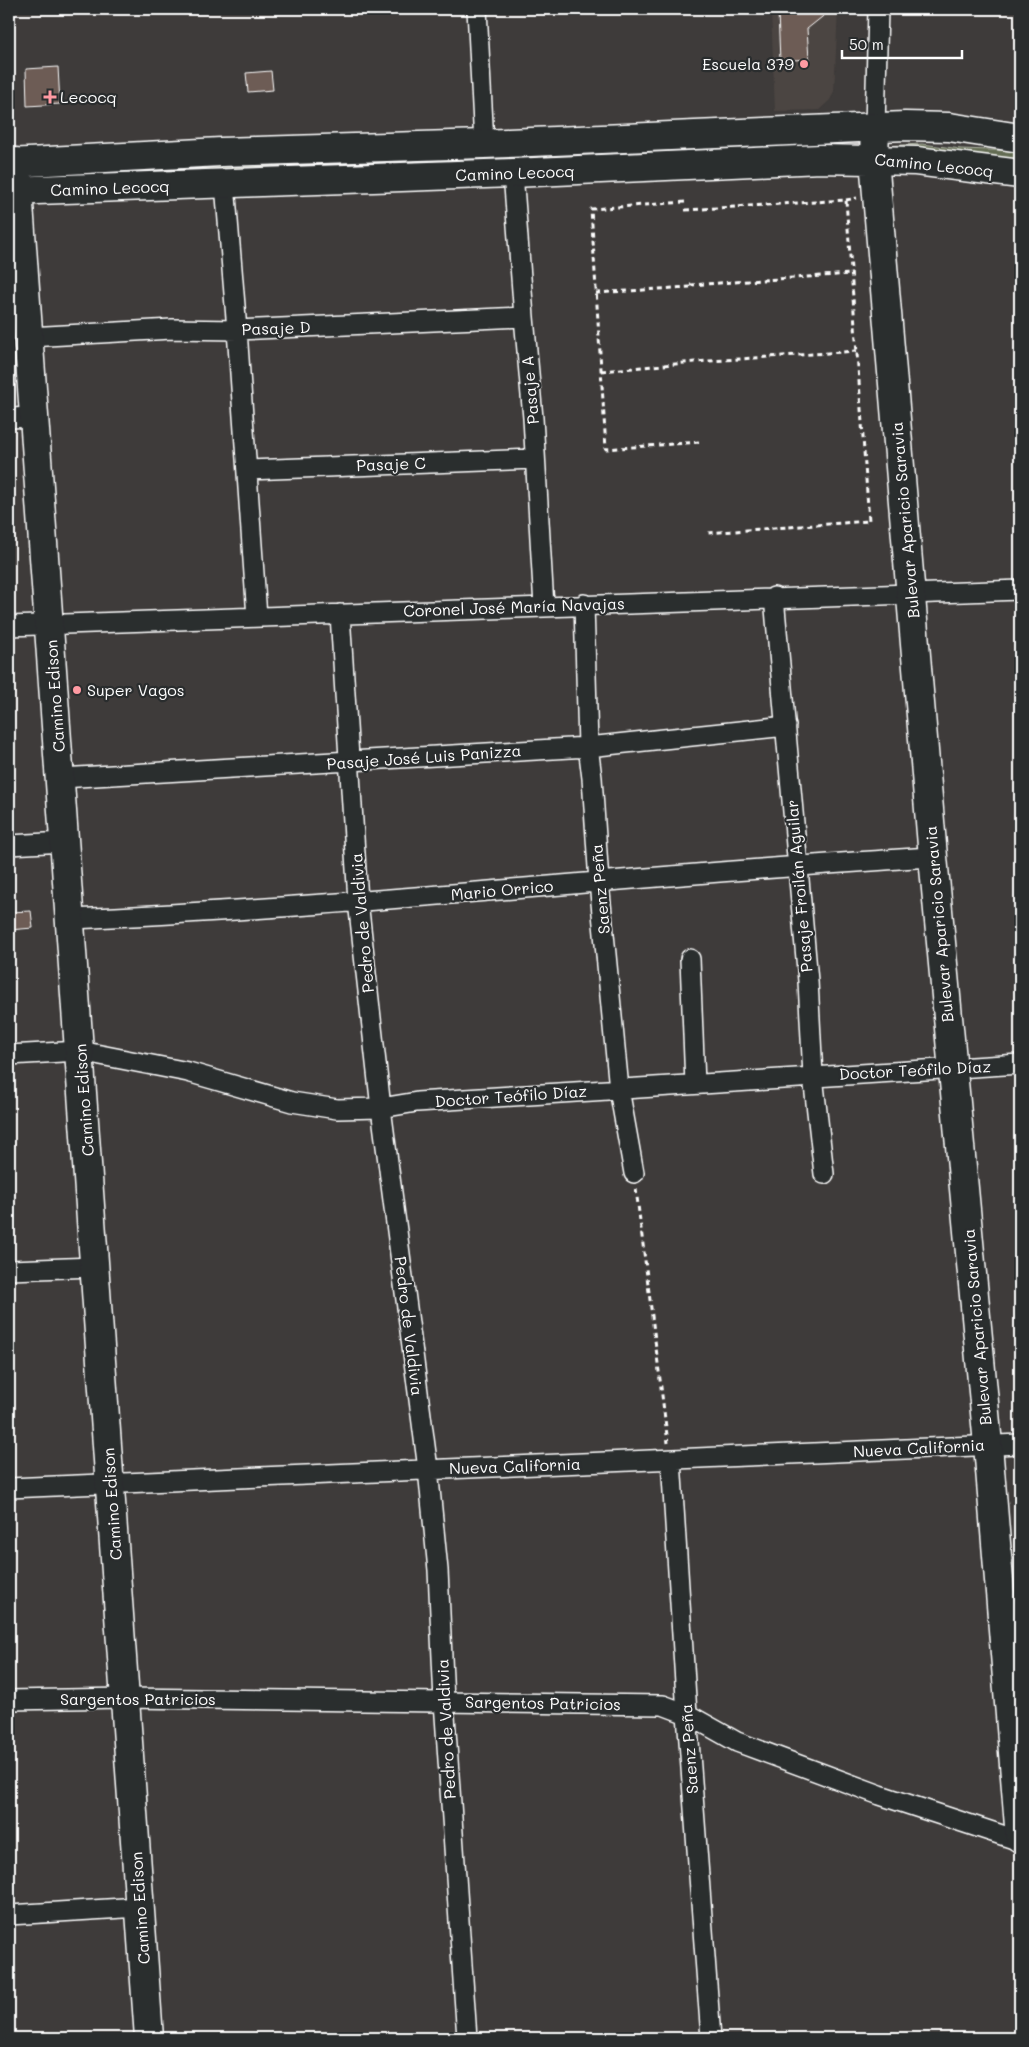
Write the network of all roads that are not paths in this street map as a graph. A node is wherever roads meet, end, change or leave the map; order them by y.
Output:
1 (477, 9) edge
2 (878, 9) edge
3 (875, 127) junction
4 (1020, 138) edge
5 (484, 144) junction
6 (874, 159) junction
7 (12, 162) edge
8 (514, 173) junction
9 (1020, 174) edge
10 (225, 184) junction
11 (13, 191) edge
12 (524, 317) junction
13 (238, 330) junction
14 (29, 337) junction
15 (22, 417) edge
16 (534, 460) junction
17 (248, 470) junction
18 (1020, 590) edge
19 (910, 594) junction
20 (774, 597) junction
21 (584, 604) junction
22 (544, 607) junction
23 (340, 614) junction
24 (257, 617) junction
25 (50, 624) junction
26 (9, 626) edge
27 (786, 726) junction
28 (588, 746) junction
29 (350, 762) junction
30 (61, 778) junction
31 (65, 842) junction
32 (9, 845) edge
33 (933, 857) junction
34 (798, 865) junction
35 (599, 882) junction
36 (358, 901) junction
37 (71, 919) junction
38 (690, 959) dead end
39 (80, 1051) junction
40 (9, 1055) edge
41 (1020, 1064) edge
42 (953, 1068) junction
43 (813, 1076) junction
44 (695, 1084) junction
45 (619, 1089) junction
46 (380, 1108) junction
47 (634, 1173) road end
48 (824, 1174) dead end
49 (95, 1267) junction
50 (9, 1270) edge
51 (1020, 1444) edge
52 (988, 1445) junction
53 (671, 1460) junction
54 (428, 1469) junction
55 (110, 1483) junction
56 (9, 1488) edge
57 (126, 1698) junction
58 (9, 1700) edge
59 (444, 1701) junction
60 (686, 1714) junction
61 (1020, 1839) edge
62 (140, 1907) junction
63 (9, 1915) edge
64 (149, 2038) edge
65 (467, 2038) edge
66 (711, 2038) edge

1 - 5 street
2 - 3 street, Bulevar Aparicio Saravia
3 - 4 street, Camino Lecocq
3 - 5 street, Camino Lecocq
3 - 6 street, Bulevar Aparicio Saravia
5 - 7 street, Camino Lecocq
6 - 8 street, Camino Lecocq
6 - 9 street, Camino Lecocq
6 - 19 street, Bulevar Aparicio Saravia
7 - 11 street, Camino Edison
8 - 10 street, Camino Lecocq
8 - 12 street, Pasaje A
10 - 11 street, Camino Lecocq
10 - 13 street
11 - 14 street, Camino Edison
12 - 13 street, Pasaje D
12 - 16 street, Pasaje A
13 - 14 street, Pasaje D
13 - 17 street
14 - 15 street, Camino Edison
15 - 25 street, Camino Edison
16 - 17 street, Pasaje C
16 - 22 street, Pasaje A
17 - 24 street
18 - 19 street, Coronel José María Navajas
19 - 20 street, Coronel José María Navajas
19 - 33 street, Bulevar Aparicio Saravia
20 - 21 street, Coronel José María Navajas
20 - 27 street, Pasaje Froilán Aguilar
21 - 22 street, Coronel José María Navajas
21 - 28 street, Saenz Peña
22 - 23 street, Coronel José María Navajas
23 - 24 street, Coronel José María Navajas
23 - 29 street, Pedro de Valdivia
24 - 25 street, Coronel José María Navajas
25 - 26 street, Coronel José María Navajas
25 - 30 street, Camino Edison
27 - 28 street, Pasaje José Luis Panizza
27 - 34 street, Pasaje Froilán Aguilar
28 - 29 street, Pasaje José Luis Panizza
28 - 35 street, Saenz Peña
29 - 30 street, Pasaje José Luis Panizza
29 - 36 street, Pedro de Valdivia
30 - 31 street, Camino Edison
31 - 32 street
31 - 37 street, Camino Edison
33 - 34 street, Mario Orrico
33 - 42 street, Bulevar Aparicio Saravia
34 - 35 street, Mario Orrico
34 - 43 street, Pasaje Froilán Aguilar
35 - 36 street, Mario Orrico
35 - 45 street, Saenz Peña
36 - 37 street, Mario Orrico
36 - 46 street, Pedro de Valdivia
37 - 39 street, Camino Edison
38 - 44 street
39 - 40 street, Doctor Teófilo Díaz
39 - 46 street, Doctor Teófilo Díaz
39 - 49 street, Camino Edison
41 - 42 street, Doctor Teófilo Díaz
42 - 43 street, Doctor Teófilo Díaz
42 - 52 street, Bulevar Aparicio Saravia
43 - 44 street, Doctor Teófilo Díaz
43 - 48 street, Pasaje Froilán Aguilar
44 - 45 street, Doctor Teófilo Díaz
45 - 46 street, Doctor Teófilo Díaz
45 - 47 street, Saenz Peña
46 - 54 street, Pedro de Valdivia
49 - 50 street
49 - 55 street, Camino Edison
51 - 52 street, Nueva California
52 - 53 street, Nueva California
52 - 61 street, Bulevar Aparicio Saravia
53 - 54 street, Nueva California
53 - 60 street, Saenz Peña
54 - 55 street, Nueva California
54 - 59 street, Pedro de Valdivia
55 - 56 street, Nueva California
55 - 57 street, Camino Edison
57 - 58 street, Sargentos Patricios
57 - 59 street, Sargentos Patricios
57 - 62 street, Camino Edison
59 - 60 street, Sargentos Patricios
59 - 65 street, Pedro de Valdivia
60 - 61 street, Sargentos Patricios
60 - 66 street, Saenz Peña
62 - 63 street
62 - 64 street, Camino Edison

